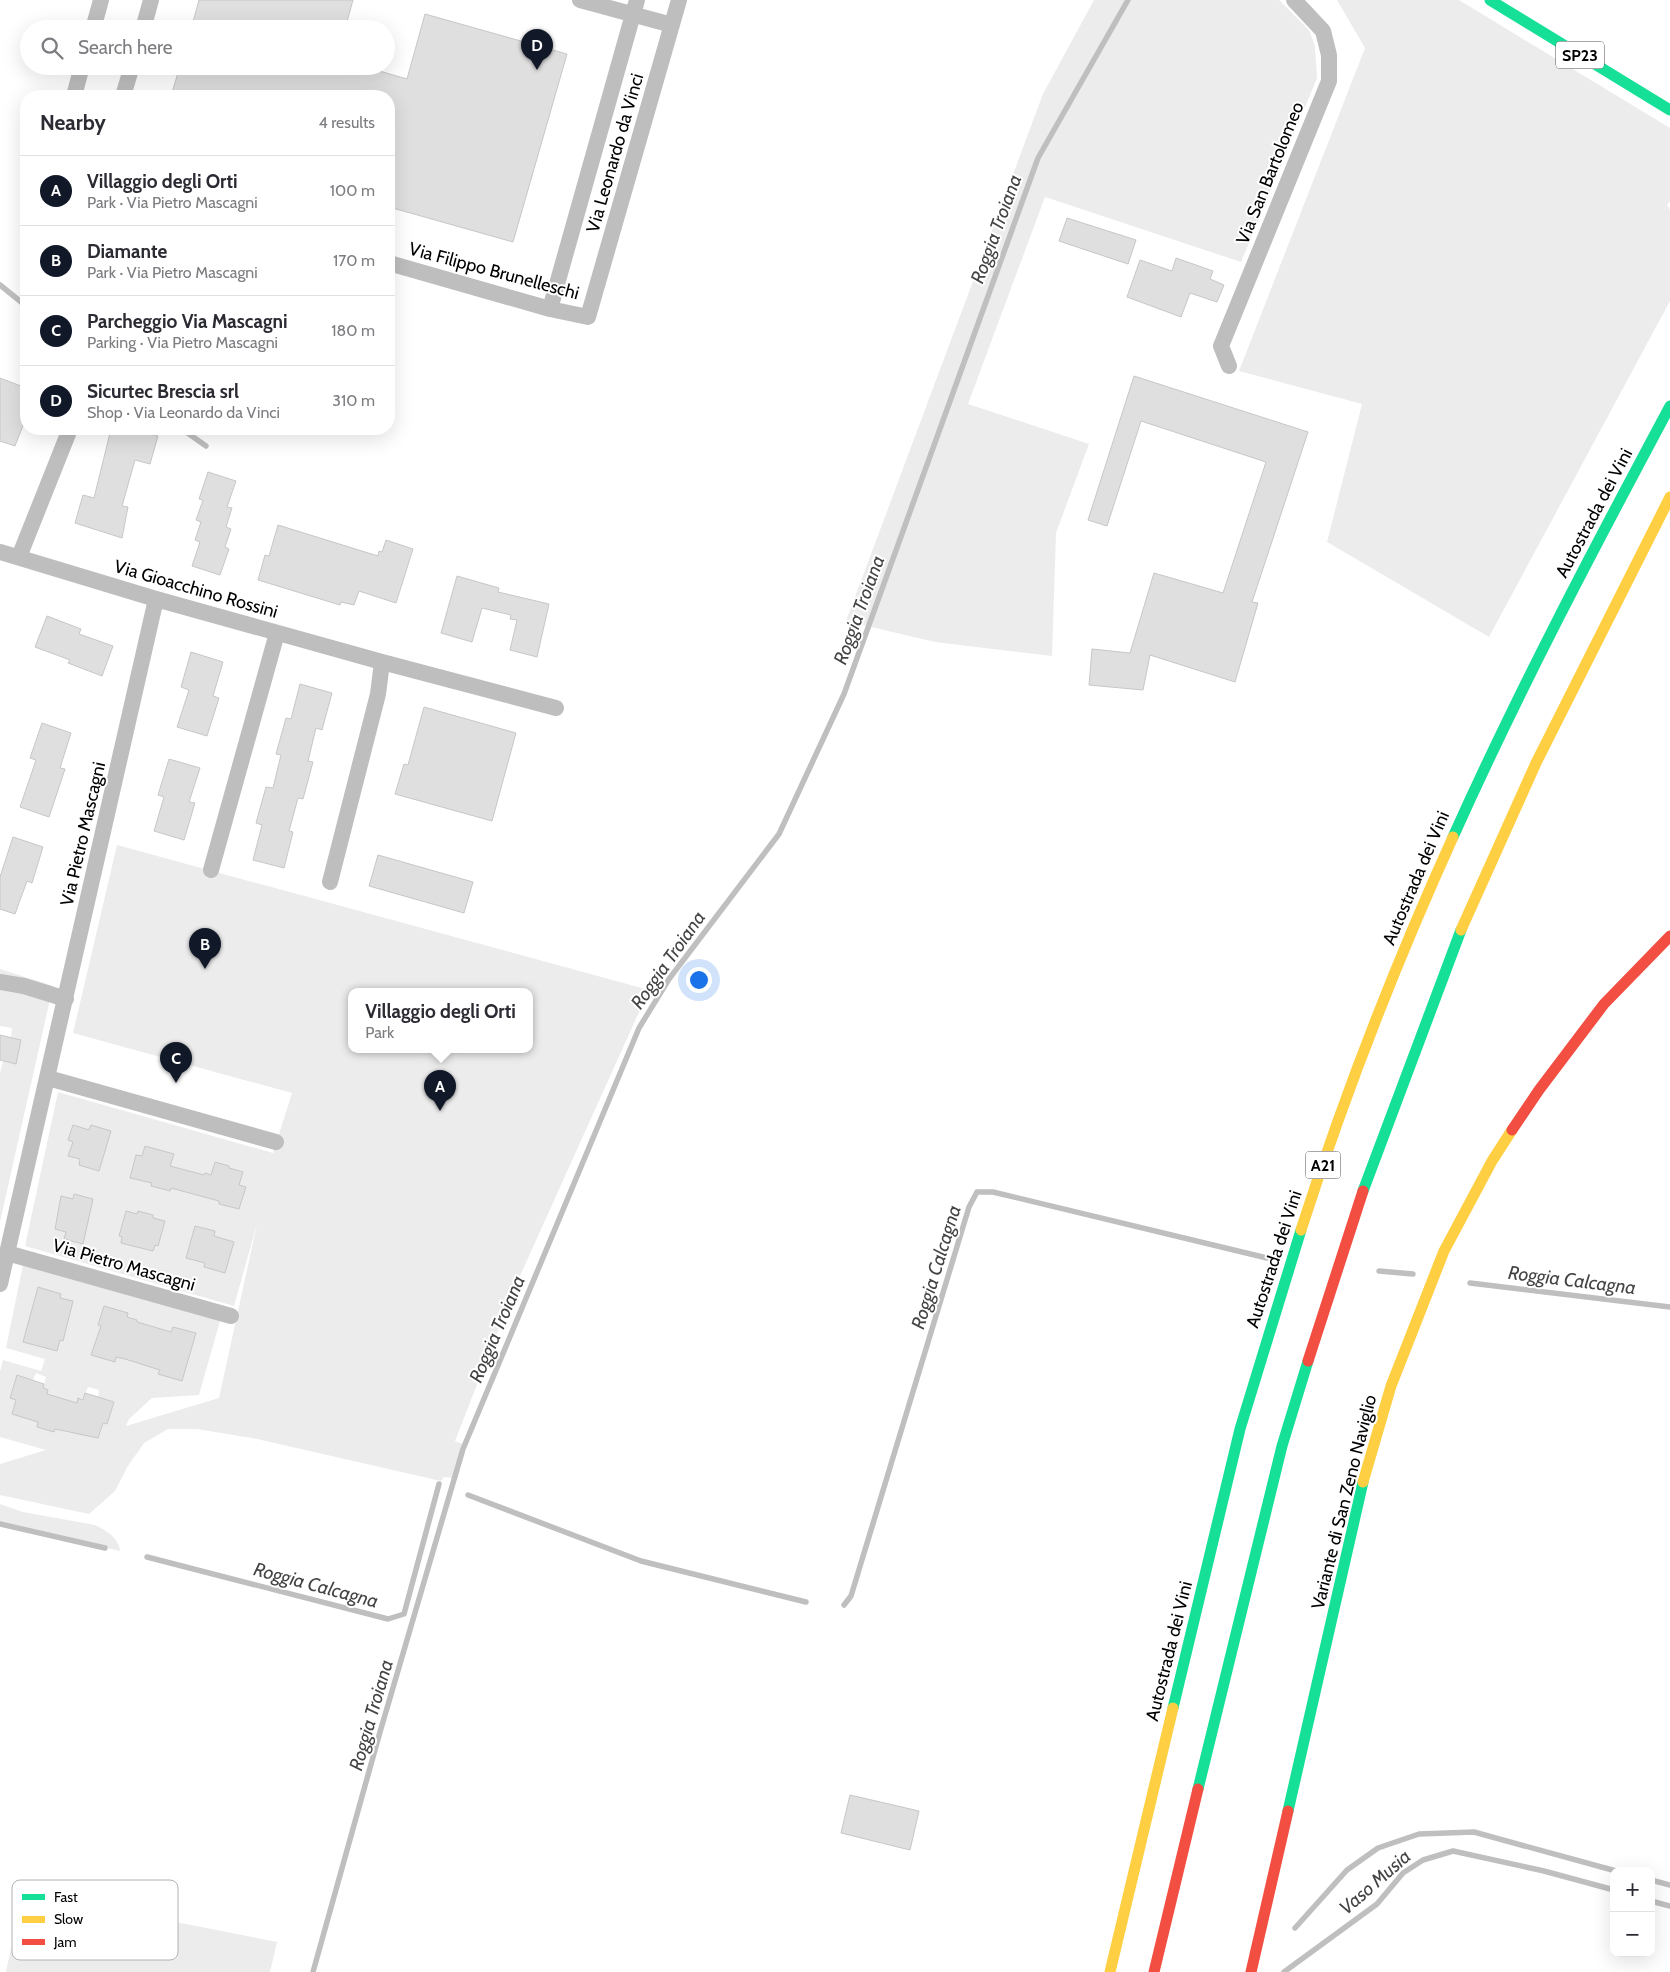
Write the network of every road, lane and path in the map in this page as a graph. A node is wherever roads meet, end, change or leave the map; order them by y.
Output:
1 (101, 0) edge
2 (151, 0) edge
3 (580, 0) edge
4 (679, 0) edge
5 (1294, 0) edge
6 (1490, 0) edge
7 (635, 7) edge
8 (95, 20) edge
9 (145, 20) edge
10 (672, 25) junction
11 (80, 75) edge
12 (129, 75) edge
13 (76, 90) edge
14 (125, 90) edge
15 (1670, 110) edge
16 (395, 266) edge
17 (550, 309) junction
18 (588, 317) joint
19 (1229, 366) dead end
20 (1670, 406) edge
21 (68, 435) edge
22 (1670, 497) edge
23 (0, 552) edge
24 (19, 557) junction
25 (156, 599) junction
26 (277, 633) junction
27 (382, 662) junction
28 (556, 708) dead end
29 (210, 870) dead end
30 (330, 882) dead end
31 (1670, 936) edge
32 (0, 982) edge
33 (66, 999) junction
34 (48, 1078) junction
35 (276, 1142) dead end
36 (7, 1253) junction
37 (0, 1284) edge
38 (231, 1316) dead end
39 (1110, 1972) edge
40 (1154, 1972) edge
41 (1251, 1972) edge

1 - 8 street
2 - 9 street
3 - 7 street
4 - 10 street, Via Leonardo da Vinci
5 - 19 street, Via San Bartolomeo
6 - 15 main road, SP23
7 - 10 street
7 - 17 street, Via Leonardo da Vinci
10 - 18 street, Via Leonardo da Vinci
11 - 13 street
12 - 14 street
16 - 17 street, Via Filippo Brunelleschi
17 - 18 street, Via Filippo Brunelleschi
20 - 39 main road, Autostrada dei Vini / A21
21 - 24 street
22 - 40 main road, A21
23 - 24 street, Via Gioacchino Rossini
24 - 25 street, Via Gioacchino Rossini
25 - 26 street, Via Gioacchino Rossini
25 - 33 street, Via Pietro Mascagni
26 - 27 street, Via Gioacchino Rossini
26 - 29 street
27 - 28 street, Via Gioacchino Rossini
27 - 30 street
31 - 41 main road, Variante di San Zeno Naviglio
32 - 33 street
33 - 34 street, Via Pietro Mascagni
34 - 35 street
34 - 36 street, Via Pietro Mascagni
36 - 37 street, Via Pietro Mascagni
36 - 38 street, Via Pietro Mascagni

